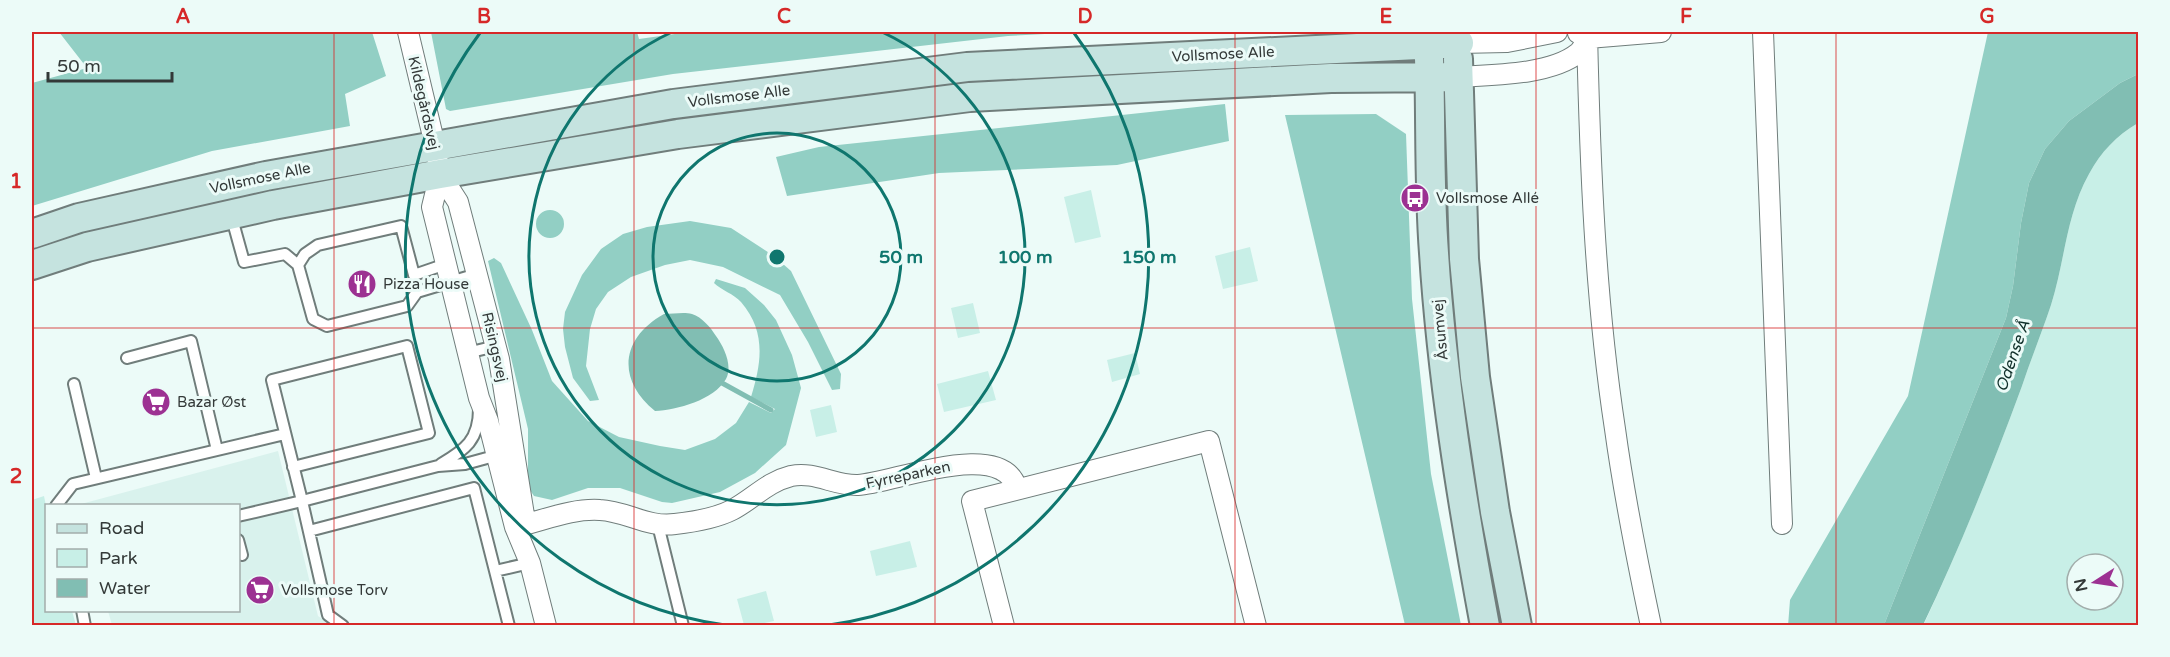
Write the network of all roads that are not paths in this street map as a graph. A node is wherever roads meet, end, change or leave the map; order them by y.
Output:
1 (408, 32) edge
2 (1557, 32) edge
3 (1661, 32) edge
4 (1763, 32) edge
5 (1584, 34) edge
6 (1428, 38) edge
7 (1459, 38) edge
8 (1429, 77) junction
9 (1458, 77) junction
10 (435, 145) junction
11 (440, 174) junction
12 (231, 215) junction
13 (32, 234) edge
14 (32, 265) edge
15 (298, 265) junction
16 (448, 273) junction
17 (477, 274) junction
18 (496, 346) junction
19 (467, 353) junction
20 (127, 358) dead end
21 (75, 384) dead end
22 (478, 398) junction
23 (285, 434) junction
24 (511, 436) junction
25 (217, 450) junction
26 (497, 457) junction
27 (438, 466) junction
28 (293, 467) junction
29 (96, 478) junction
30 (1017, 489) junction
31 (302, 501) junction
32 (58, 504) edge
33 (240, 516) edge
34 (658, 525) junction
35 (1782, 525) dead end
36 (520, 526) junction
37 (309, 531) junction
38 (240, 548) edge
39 (242, 555) dead end
40 (530, 563) junction
41 (495, 571) junction
42 (343, 626) edge
43 (509, 626) edge
44 (546, 626) edge
45 (682, 626) edge
46 (1004, 626) edge
47 (1256, 626) edge
48 (1485, 626) edge
49 (1517, 626) edge
50 (1651, 626) edge

1 - 10 street, Kildegårdsvej
2 - 7 street
3 - 5 street
4 - 35 street
5 - 9 street
5 - 50 street
6 - 7 street, Vollsmose Alle
6 - 8 street, Åsumvej
6 - 10 street, Vollsmose Alle
7 - 9 street, Åsumvej
8 - 9 street, Vollsmose Alle
8 - 11 street, Vollsmose Alle
8 - 48 street, Åsumvej
9 - 49 street, Åsumvej
10 - 11 street, Kildegårdsvej
10 - 13 street, Vollsmose Alle
11 - 12 street, Vollsmose Alle
11 - 16 street, Risingsvej
11 - 17 street, Risingsvej
12 - 14 street, Vollsmose Alle
12 - 15 lane
15 - 16 lane
15 - 16 lane
16 - 17 lane
16 - 19 street, Risingsvej
17 - 18 street, Risingsvej
18 - 19 lane
18 - 24 street, Risingsvej
19 - 22 street, Risingsvej
20 - 25 lane
21 - 29 lane
22 - 26 street, Risingsvej
22 - 27 lane, Risingsvej
23 - 25 lane
23 - 28 lane
23 - 28 lane
24 - 26 lane
24 - 36 street, Risingsvej
25 - 29 lane
26 - 27 lane, Risingsvej
26 - 36 street, Risingsvej
27 - 31 lane, Risingsvej
28 - 31 lane
29 - 32 lane
30 - 34 street, Fyrreparken
30 - 46 street
30 - 47 street
31 - 33 lane, Risingsvej
31 - 37 lane
34 - 36 street, Fyrreparken
34 - 45 lane
36 - 40 street, Risingsvej
37 - 41 lane
37 - 42 lane
38 - 39 lane
40 - 41 lane
40 - 44 street, Risingsvej
41 - 43 lane

